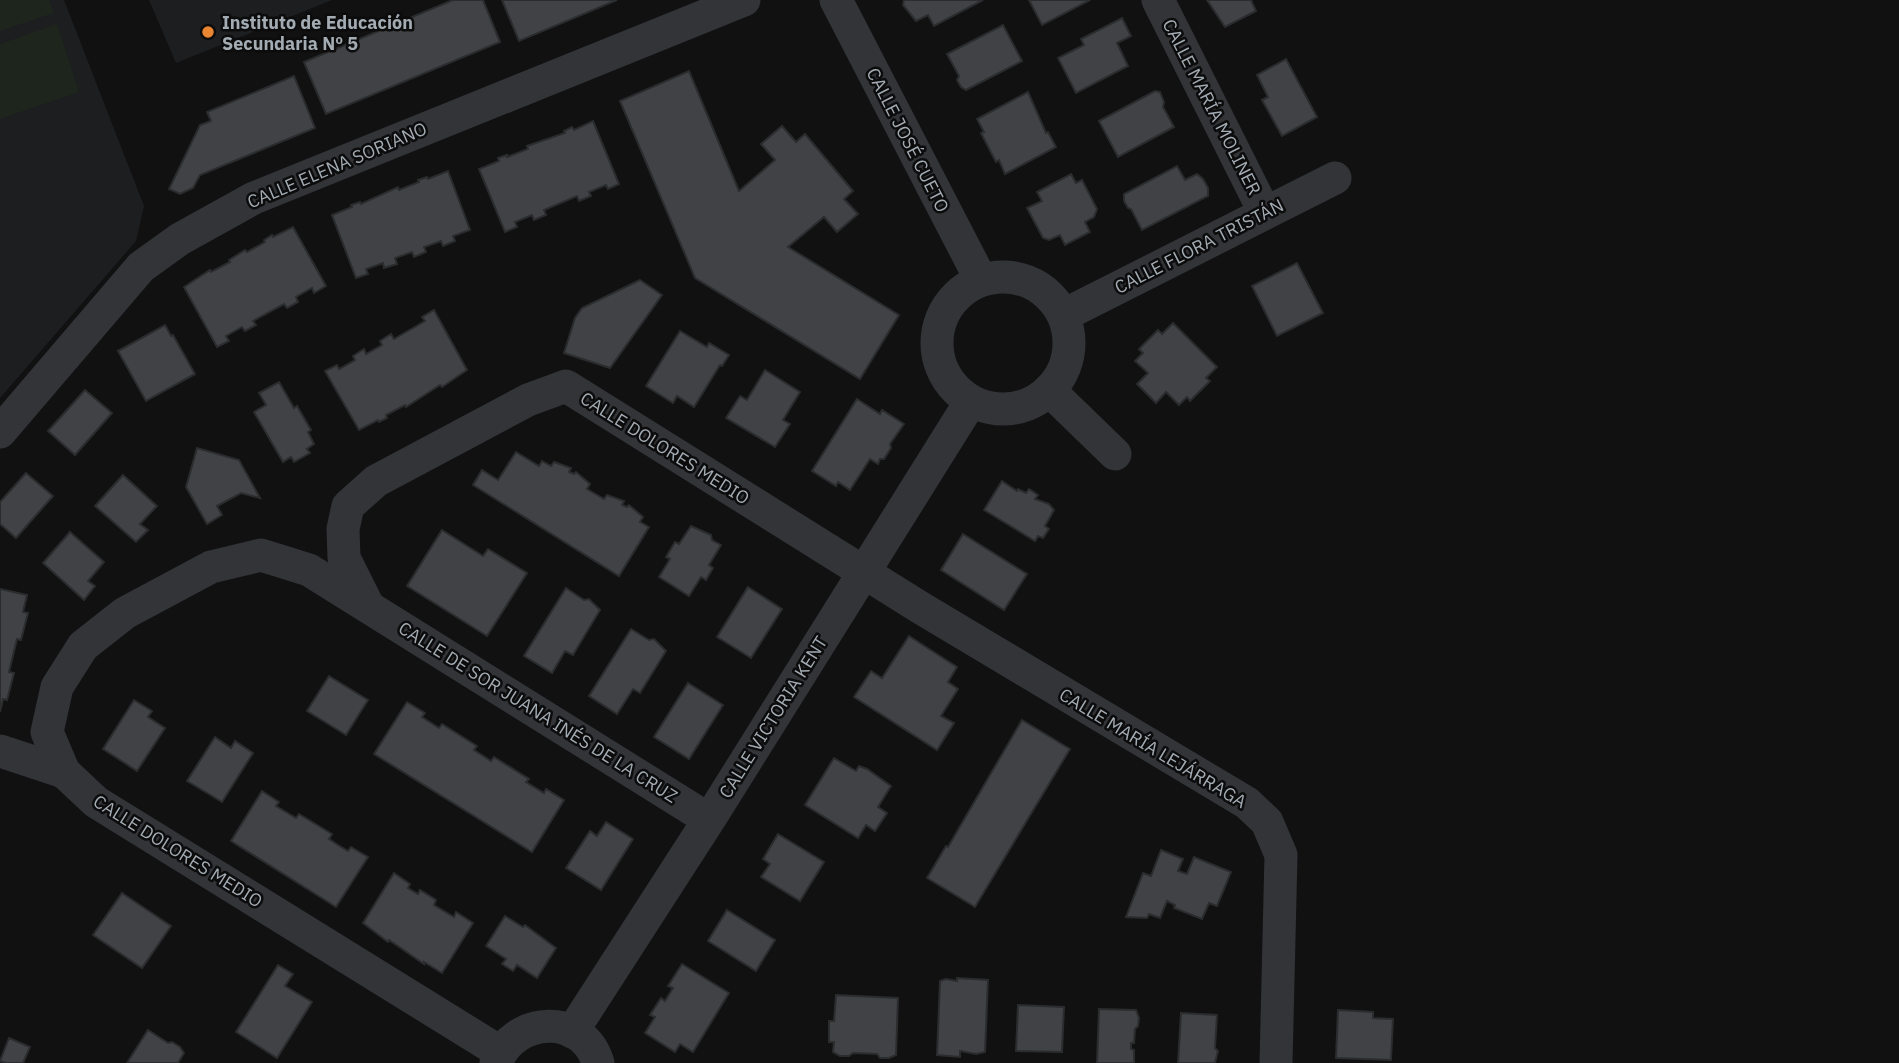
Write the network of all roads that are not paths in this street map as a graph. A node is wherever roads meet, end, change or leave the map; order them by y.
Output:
1 (744, 0) edge
2 (836, 0) edge
3 (1158, 0) edge
4 (1335, 178) dead end
5 (1265, 213) junction
6 (981, 279) junction
7 (1064, 315) junction
8 (1049, 390) junction
9 (971, 401) junction
10 (0, 432) edge
11 (1115, 454) dead end
12 (864, 571) junction
13 (368, 606) junction
14 (0, 751) edge
15 (64, 772) junction
16 (708, 819) junction
17 (572, 1032) junction
18 (498, 1058) edge
19 (598, 1063) edge
20 (1276, 1063) edge

1 - 10 street, CALLE ELENA SORIANO
2 - 6 street, CALLE JOSÉ CUETO
3 - 5 street, CALLE MARÍA MOLINER
4 - 5 street, CALLE FLORA TRISTÁN
5 - 7 street, CALLE FLORA TRISTÁN
6 - 7 street
6 - 9 street
7 - 8 street
8 - 9 street
8 - 11 street
9 - 12 street, CALLE VICTORIA KENT
12 - 13 street, CALLE DOLORES MEDIO
12 - 16 street, CALLE VICTORIA KENT
12 - 20 street, CALLE MARÍA LEJÁRRAGA
13 - 15 street, CALLE DOLORES MEDIO
13 - 16 street, CALLE DE SOR JUANA INÉS DE LA CRUZ
14 - 15 street
15 - 18 street, CALLE DOLORES MEDIO
16 - 17 street, CALLE VICTORIA KENT
17 - 18 street
17 - 19 street

